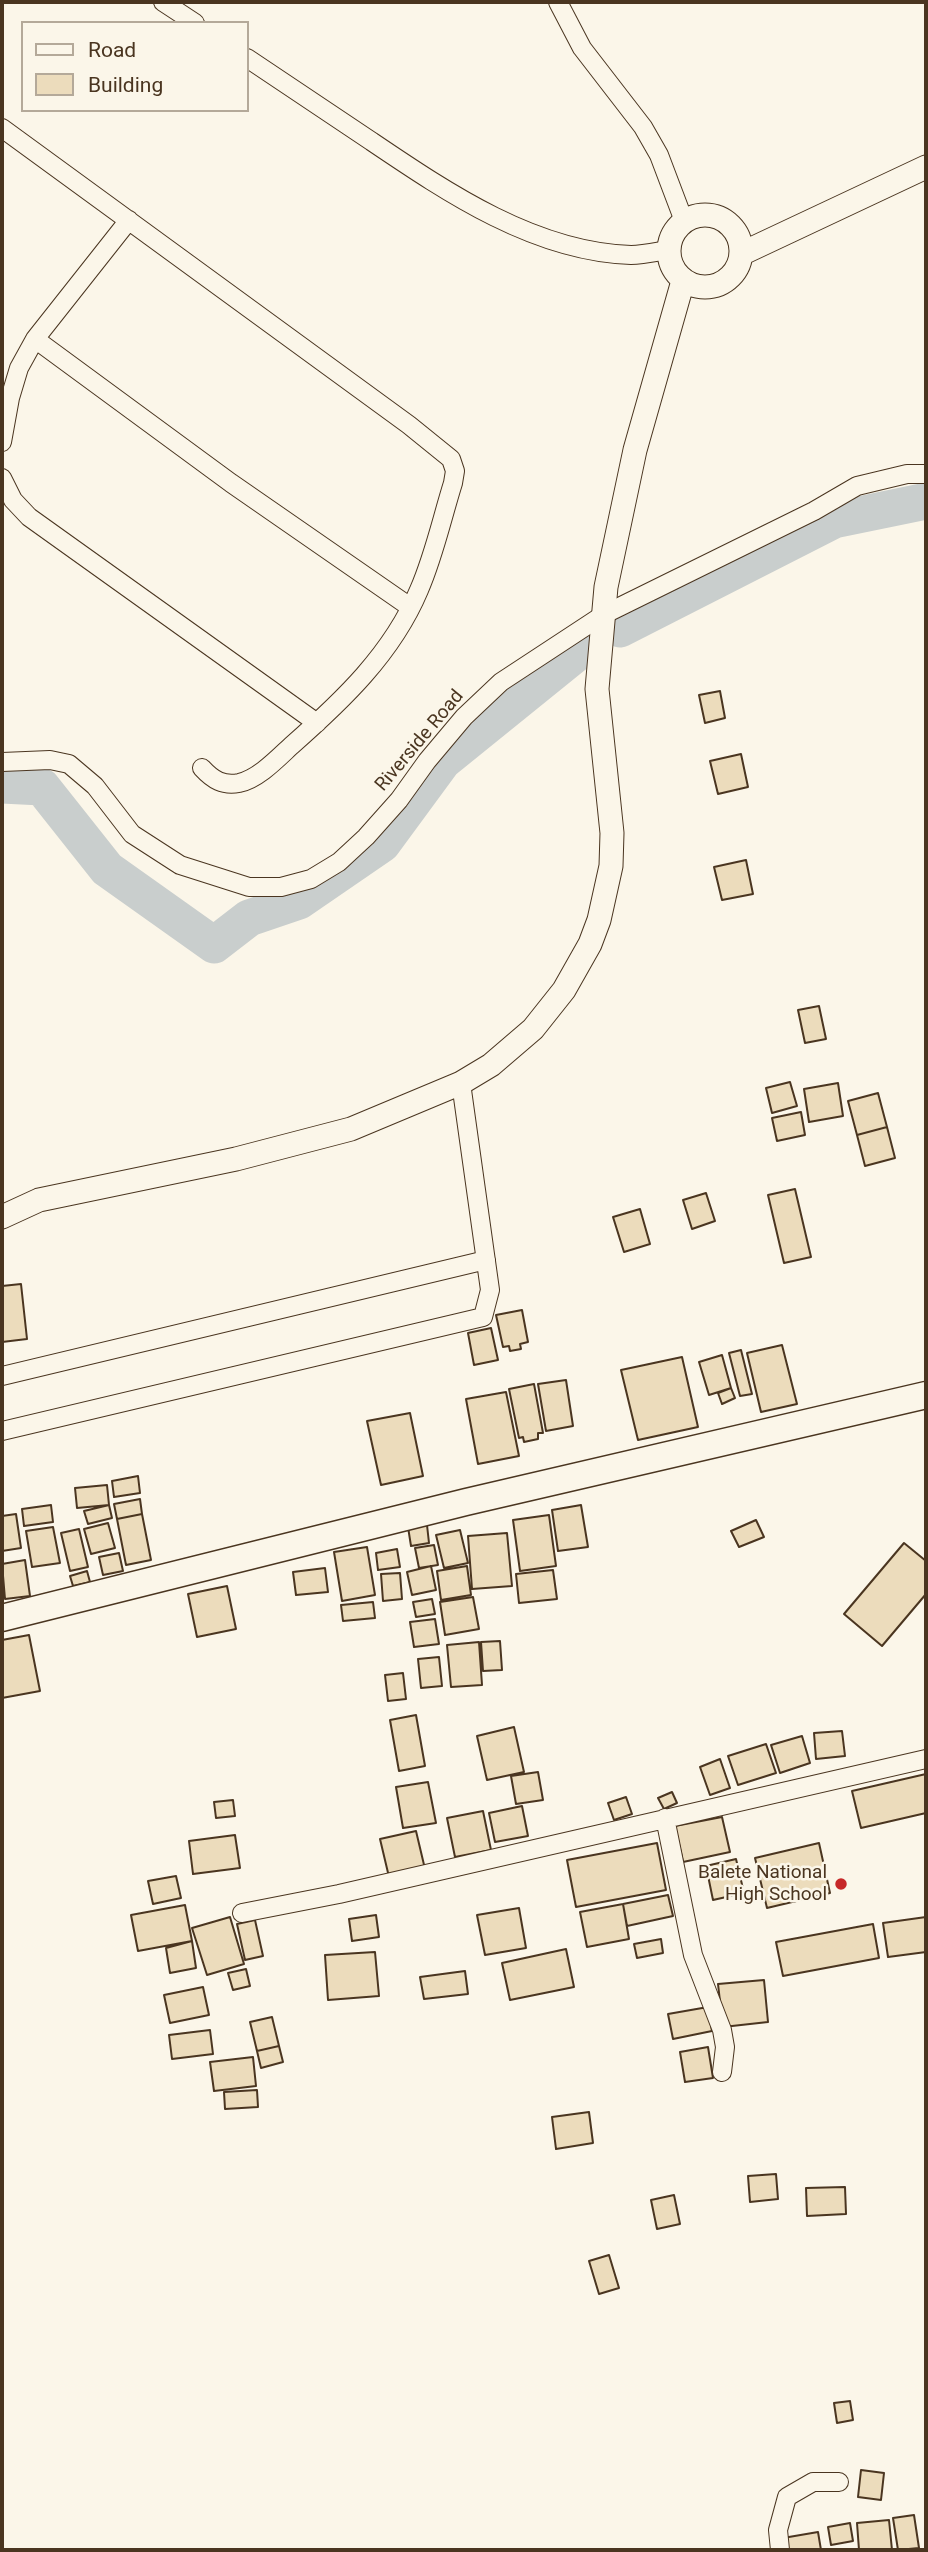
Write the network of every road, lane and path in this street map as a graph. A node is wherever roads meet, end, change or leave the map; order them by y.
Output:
1 (163, 2) edge
2 (558, 2) edge
3 (192, 21) edge
4 (248, 59) edge
5 (2, 128) edge
6 (926, 167) edge
7 (129, 220) junction
8 (684, 221) junction
9 (668, 250) junction
10 (743, 253) junction
11 (683, 281) junction
12 (35, 339) junction
13 (2, 442) edge
14 (926, 474) edge
15 (2, 478) edge
16 (410, 607) junction
17 (603, 615) junction
18 (317, 723) junction
19 (2, 762) edge
20 (202, 768) dead end
21 (461, 1083) junction
22 (2, 1217) edge
23 (486, 1260) junction
24 (2, 1376) edge
25 (926, 1395) edge
26 (2, 1432) edge
27 (2, 1618) edge
28 (926, 1759) edge
29 (665, 1818) junction
30 (242, 1913) dead end
31 (722, 2072) dead end
32 (839, 2482) dead end
33 (780, 2550) edge

1 - 3 street
2 - 8 street
4 - 9 street
5 - 7 street
6 - 10 street
7 - 12 street
7 - 16 street
8 - 9 street
8 - 10 street
9 - 11 street
10 - 11 street
11 - 17 street
12 - 13 street
12 - 16 street
14 - 17 street, Riverside Road
15 - 18 street
16 - 18 street
17 - 19 street, Riverside Road
17 - 21 street
18 - 20 street
21 - 22 street
21 - 23 street
23 - 24 street
23 - 26 street
25 - 27 main road
28 - 29 street
29 - 30 street
29 - 31 street
32 - 33 street

